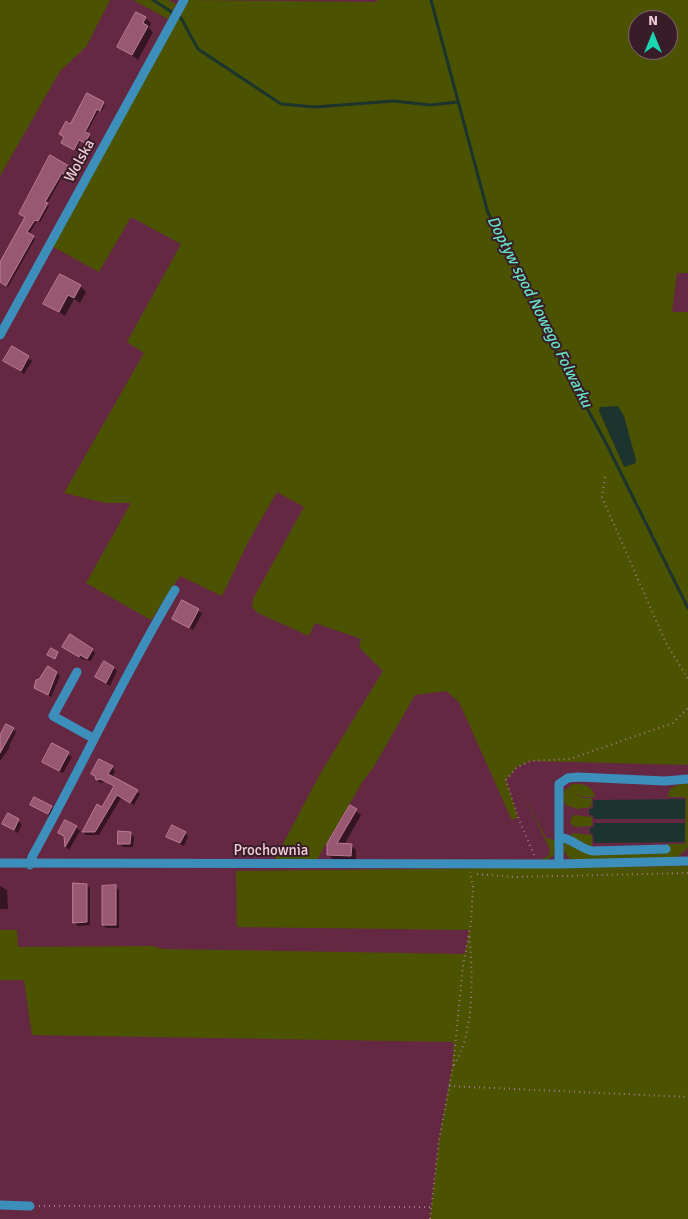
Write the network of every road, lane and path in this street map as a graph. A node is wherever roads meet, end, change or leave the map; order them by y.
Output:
1 (182, 4) edge
2 (0, 335) edge
3 (605, 477) dead end
4 (175, 590) dead end
5 (77, 672) dead end
6 (688, 679) edge
7 (93, 738) junction
8 (688, 779) edge
9 (559, 837) junction
10 (666, 850) dead end
11 (688, 861) edge
12 (0, 863) edge
13 (30, 864) junction
14 (559, 864) junction
15 (469, 868) junction
16 (688, 873) edge
17 (469, 930) junction
18 (453, 1067) junction
19 (449, 1086) junction
20 (688, 1097) edge
21 (0, 1206) edge
22 (30, 1206) joint
23 (432, 1207) junction
24 (430, 1219) edge

1 - 2 street, Wolska
3 - 6 path
4 - 7 street
5 - 7 street
7 - 13 street
8 - 9 street
9 - 10 street
9 - 14 street
11 - 14 street, Prochownia
12 - 13 street, Prochownia
13 - 15 street, Prochownia
14 - 15 street, Prochownia
15 - 16 path
15 - 17 path
17 - 18 path
17 - 18 path
18 - 19 path
19 - 20 path
19 - 23 path
21 - 22 street
22 - 23 path
23 - 24 path

